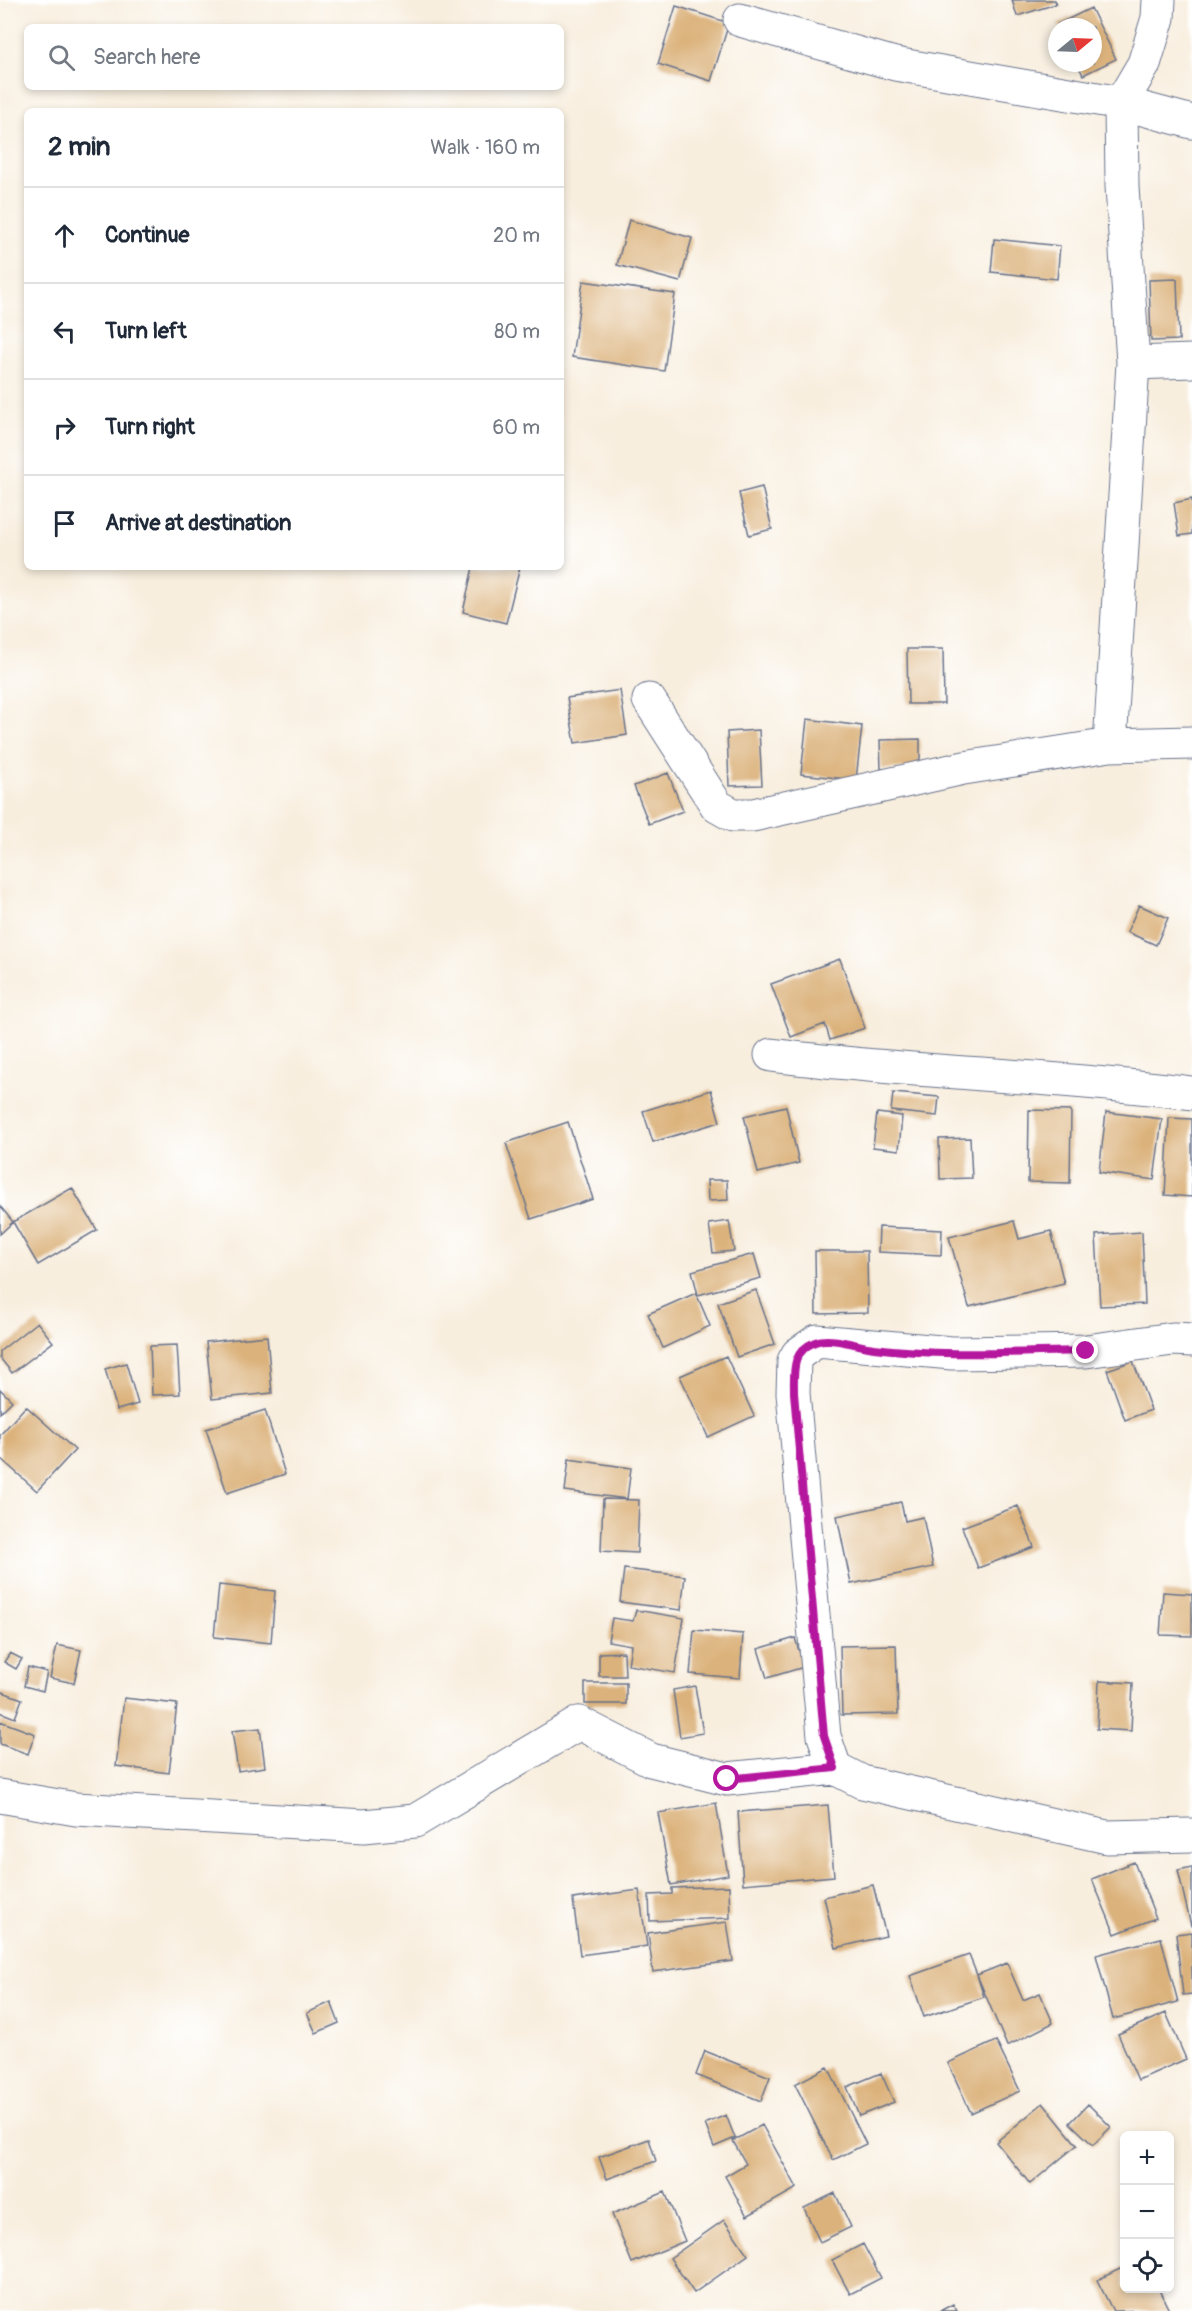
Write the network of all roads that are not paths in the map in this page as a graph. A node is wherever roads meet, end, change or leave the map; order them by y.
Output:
1 (1159, 0) edge
2 (740, 20) dead end
3 (1121, 103) junction
4 (1192, 122) edge
5 (1192, 361) edge
6 (1133, 363) junction
7 (649, 700) dead end
8 (1192, 743) edge
9 (1110, 745) junction
10 (771, 1055) dead end
11 (1192, 1093) edge
12 (1192, 1340) edge
13 (835, 1768) junction
14 (0, 1796) edge
15 (1192, 1835) edge

1 - 3 street
2 - 3 street
3 - 4 street
3 - 6 street
5 - 6 street
6 - 9 street
7 - 9 street
8 - 9 street
10 - 11 street
12 - 13 street
13 - 14 street
13 - 15 street

